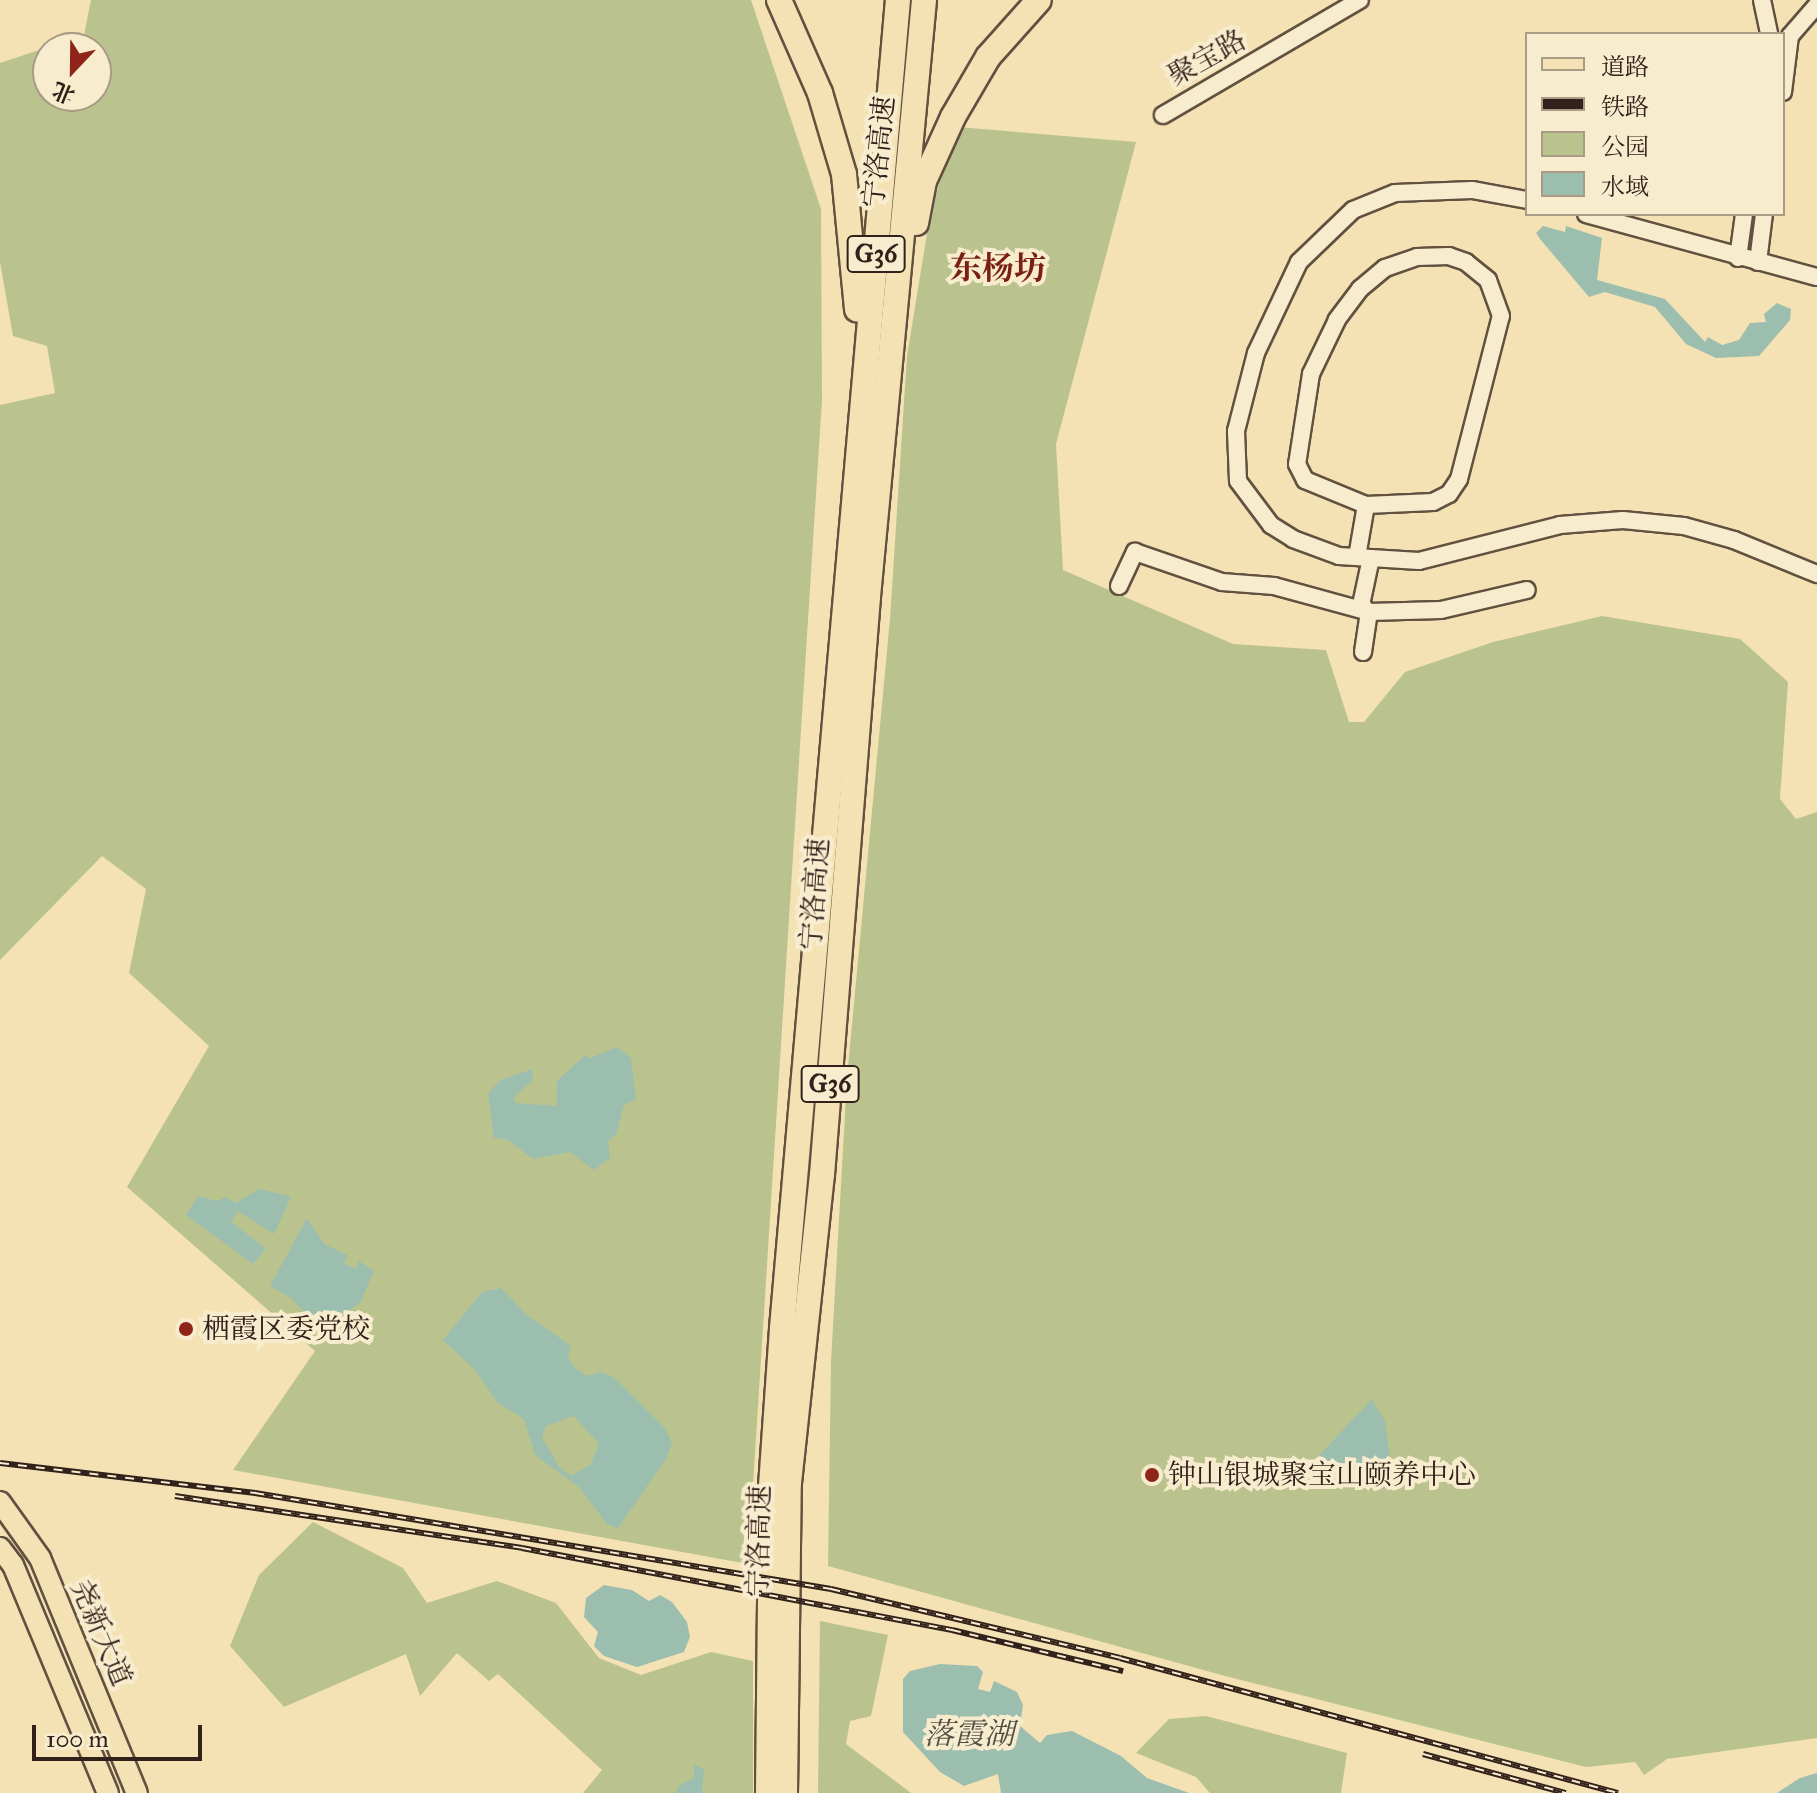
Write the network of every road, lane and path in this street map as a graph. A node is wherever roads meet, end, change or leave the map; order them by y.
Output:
1 (779, 0) edge
2 (898, 0) edge
3 (924, 0) edge
4 (1039, 0) edge
5 (1360, 0) edge
6 (1762, 0) edge
7 (1817, 5) edge
8 (1769, 32) edge
9 (1785, 76) edge
10 (1163, 115) dead end
11 (1525, 200) edge
12 (1593, 216) edge
13 (1744, 216) edge
14 (1764, 216) edge
15 (1738, 258) junction
16 (1758, 262) junction
17 (1817, 277) edge
18 (888, 375) junction
19 (1366, 505) junction
20 (853, 508) junction
21 (1364, 557) junction
22 (1817, 574) edge
23 (1119, 586) dead end
24 (1527, 590) dead end
25 (1369, 612) junction
26 (1363, 652) dead end
27 (0, 1502) edge
28 (0, 1548) edge
29 (108, 1793) edge
30 (137, 1793) edge
31 (768, 1793) edge
32 (785, 1793) edge

1 - 20 highway
2 - 20 highway, 宁洛高速 / G36
3 - 18 highway, 宁洛高速 / G36
4 - 18 highway
5 - 10 street, 聚宝路
6 - 8 street
7 - 9 street
11 - 21 street
12 - 15 street
13 - 15 street
14 - 16 street
15 - 16 street
16 - 17 street
18 - 32 highway, 宁洛高速 / G36
19 - 19 street
19 - 21 street
20 - 31 highway, 宁洛高速 / G36
21 - 22 street
21 - 25 street
23 - 25 street
24 - 25 street
25 - 26 street
27 - 30 main road, 尧新大道
28 - 29 main road, 尧新大道

